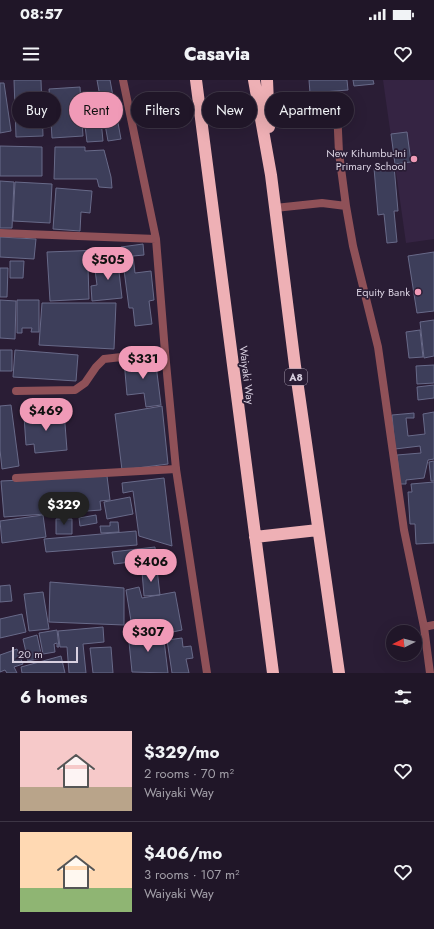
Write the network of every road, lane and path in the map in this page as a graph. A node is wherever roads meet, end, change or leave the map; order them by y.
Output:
1 (123, 80) edge
2 (196, 80) edge
3 (254, 80) edge
4 (267, 80) edge
5 (338, 128) edge
6 (271, 175) junction
7 (346, 206) junction
8 (275, 208) junction
9 (0, 233) edge
10 (156, 239) junction
11 (165, 352) junction
12 (16, 391) dead end
13 (176, 469) junction
14 (16, 478) dead end
15 (318, 530) junction
16 (255, 537) junction
17 (434, 626) edge
18 (424, 627) junction
19 (207, 673) edge
20 (273, 673) edge
21 (339, 673) edge
22 (430, 673) edge

1 - 10 street
2 - 16 highway, Waiyaki Way
3 - 6 highway, A8
4 - 6 highway, A8
5 - 7 street
6 - 8 highway, A8
7 - 8 street
7 - 18 street
8 - 15 highway, A8
9 - 10 street
10 - 11 street
11 - 12 street
11 - 13 street
13 - 14 street
13 - 19 street
15 - 16 highway
15 - 21 highway, A8
16 - 20 highway, Waiyaki Way
17 - 18 street
18 - 22 street

